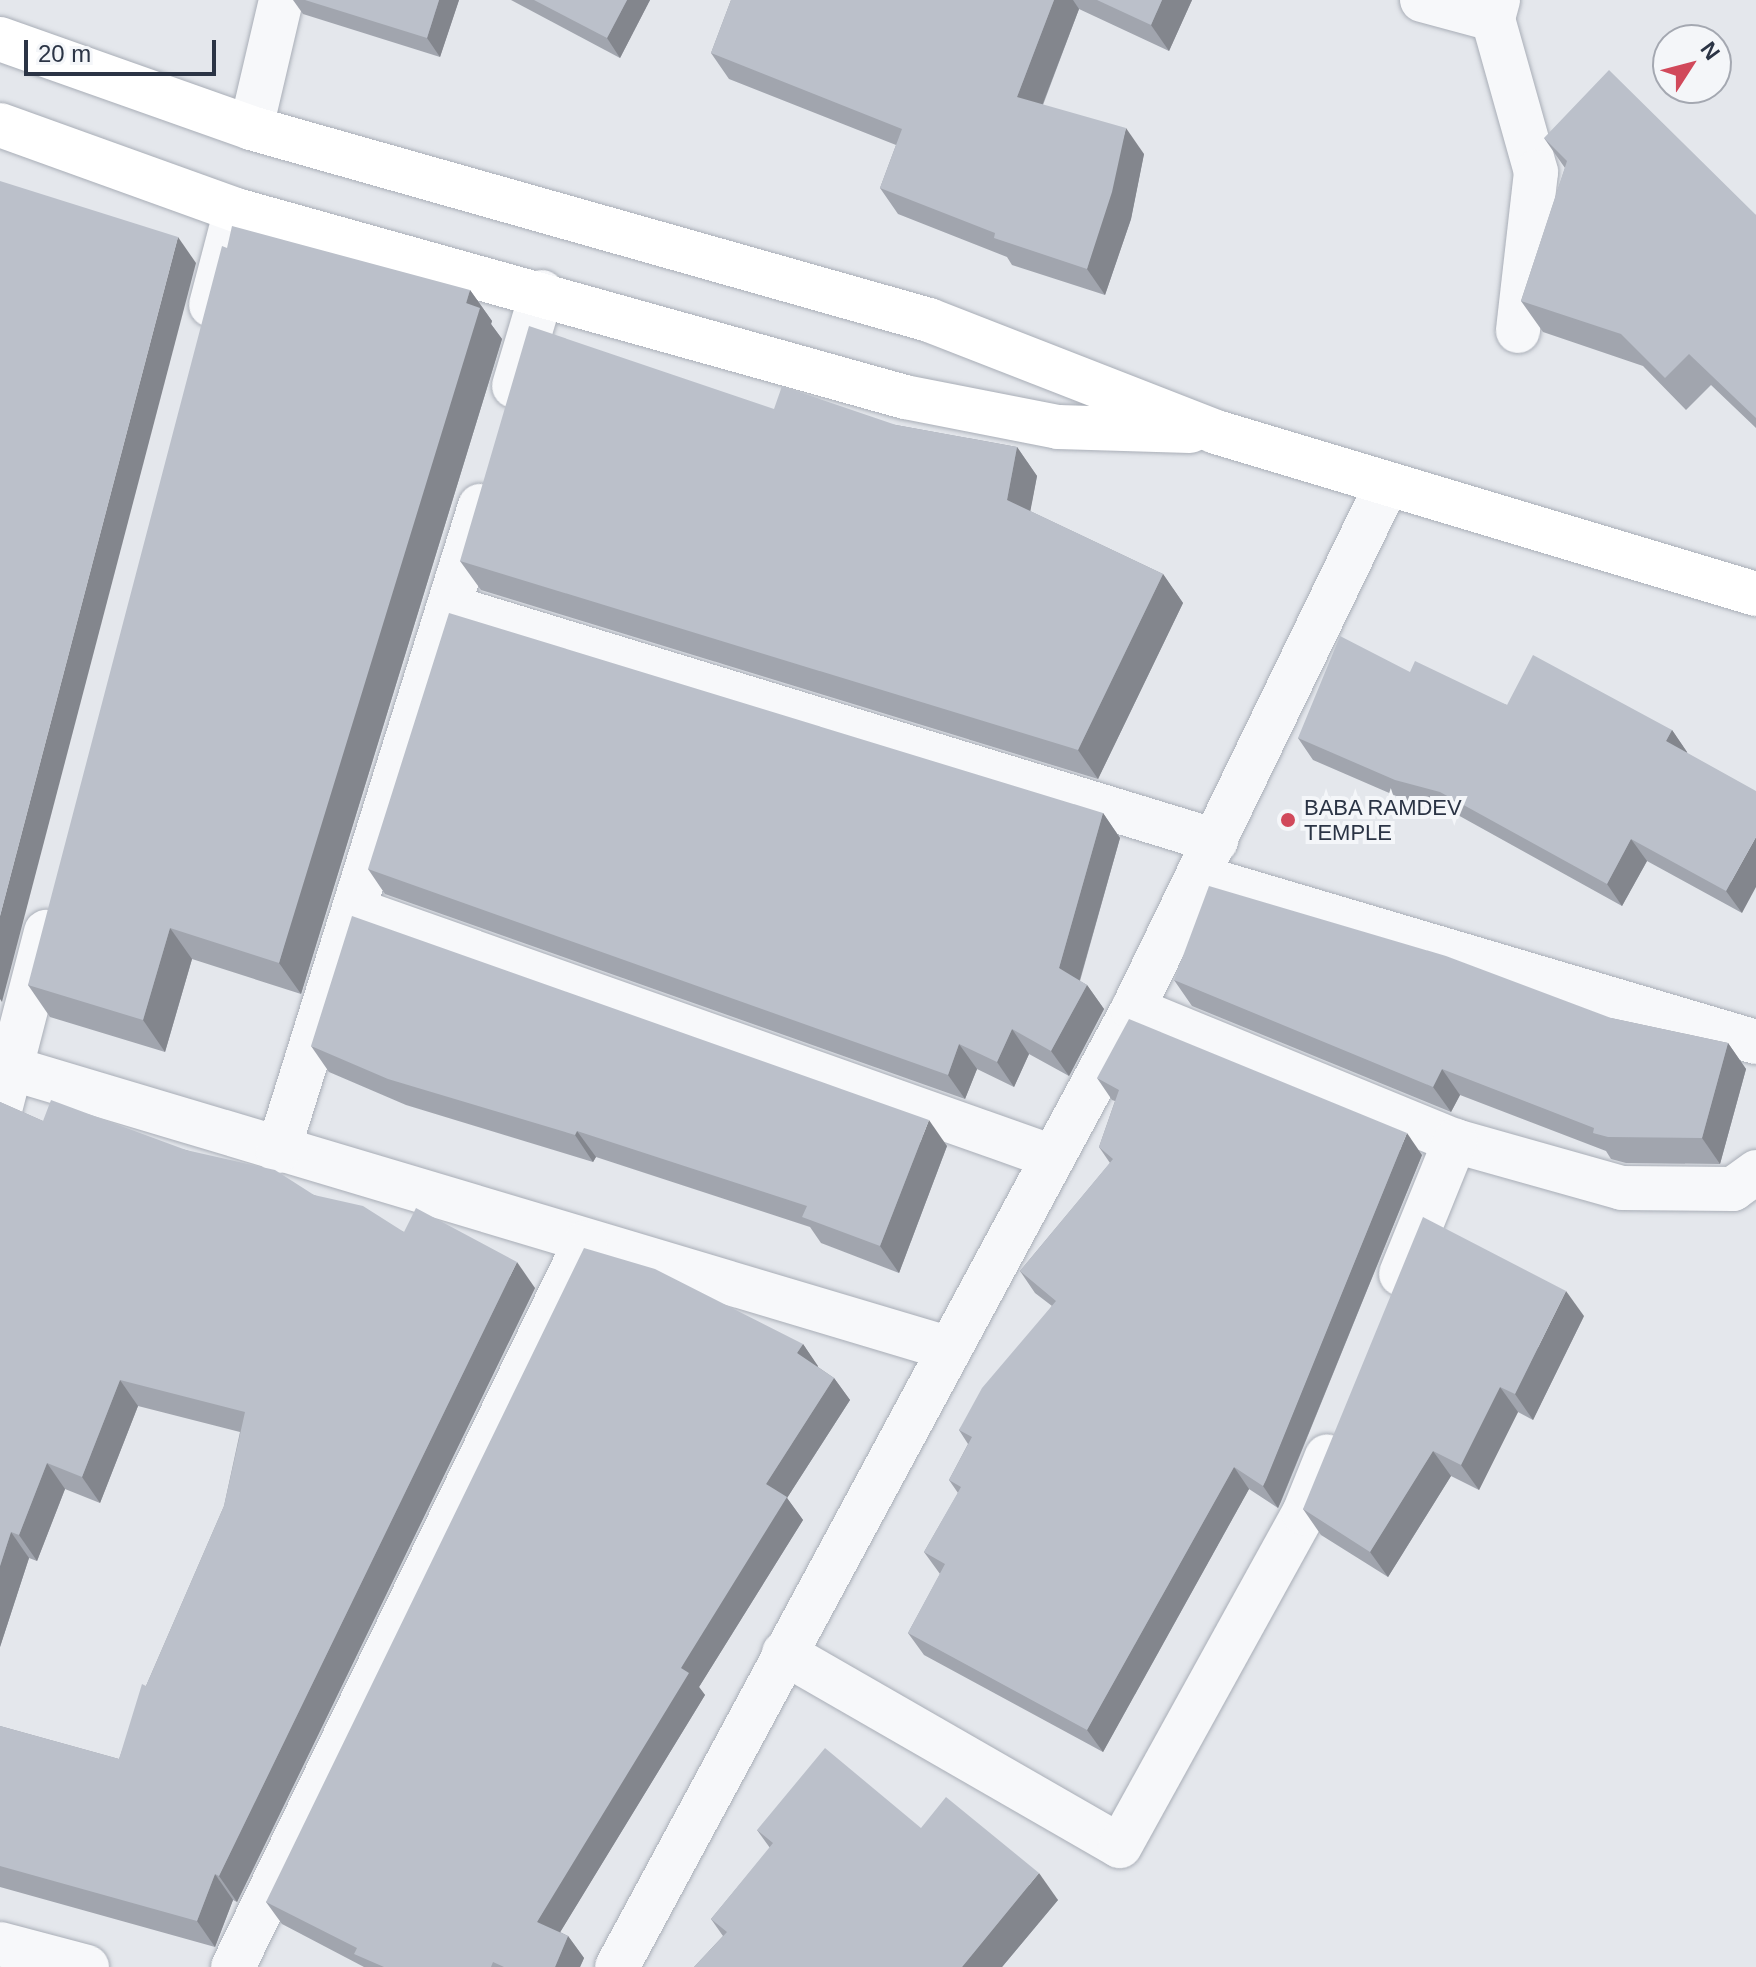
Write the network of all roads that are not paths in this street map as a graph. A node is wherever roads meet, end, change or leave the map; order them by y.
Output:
1 (281, 0) edge
2 (1422, 0) edge
3 (1496, 10) edge
4 (0, 39) edge
5 (0, 125) edge
6 (251, 128) junction
7 (236, 210) junction
8 (542, 292) junction
9 (1518, 331) dead end
10 (200, 348) edge
11 (502, 427) edge
12 (1216, 432) junction
13 (489, 472) edge
14 (1386, 486) junction
15 (1756, 594) edge
16 (450, 607) junction
17 (1207, 859) junction
18 (55, 900) edge
19 (355, 910) junction
20 (1133, 1009) junction
21 (1756, 1042) edge
22 (5, 1066) edge
23 (0, 1110) edge
24 (1455, 1141) junction
25 (278, 1151) junction
26 (1050, 1156) junction
27 (1756, 1172) edge
28 (585, 1243) junction
29 (1385, 1313) edge
30 (947, 1348) junction
31 (1345, 1413) edge
32 (784, 1653) junction
33 (0, 1944) edge
34 (87, 1967) edge
35 (233, 1967) edge
36 (617, 1967) edge

1 - 6 street
2 - 3 street
3 - 9 street
4 - 6 street
5 - 7 street
6 - 12 street
7 - 8 street
7 - 10 street
8 - 11 street
8 - 12 street
12 - 14 street
13 - 16 street
14 - 15 street
14 - 17 street
16 - 17 street
16 - 19 street
17 - 20 street
17 - 21 street
18 - 22 street
19 - 25 street
19 - 26 street
20 - 24 street
20 - 26 street
22 - 23 street
22 - 25 street
24 - 27 street
24 - 29 street
25 - 28 street
26 - 30 street
28 - 30 street
28 - 35 street
30 - 32 street
31 - 32 street
32 - 36 street
33 - 34 street

